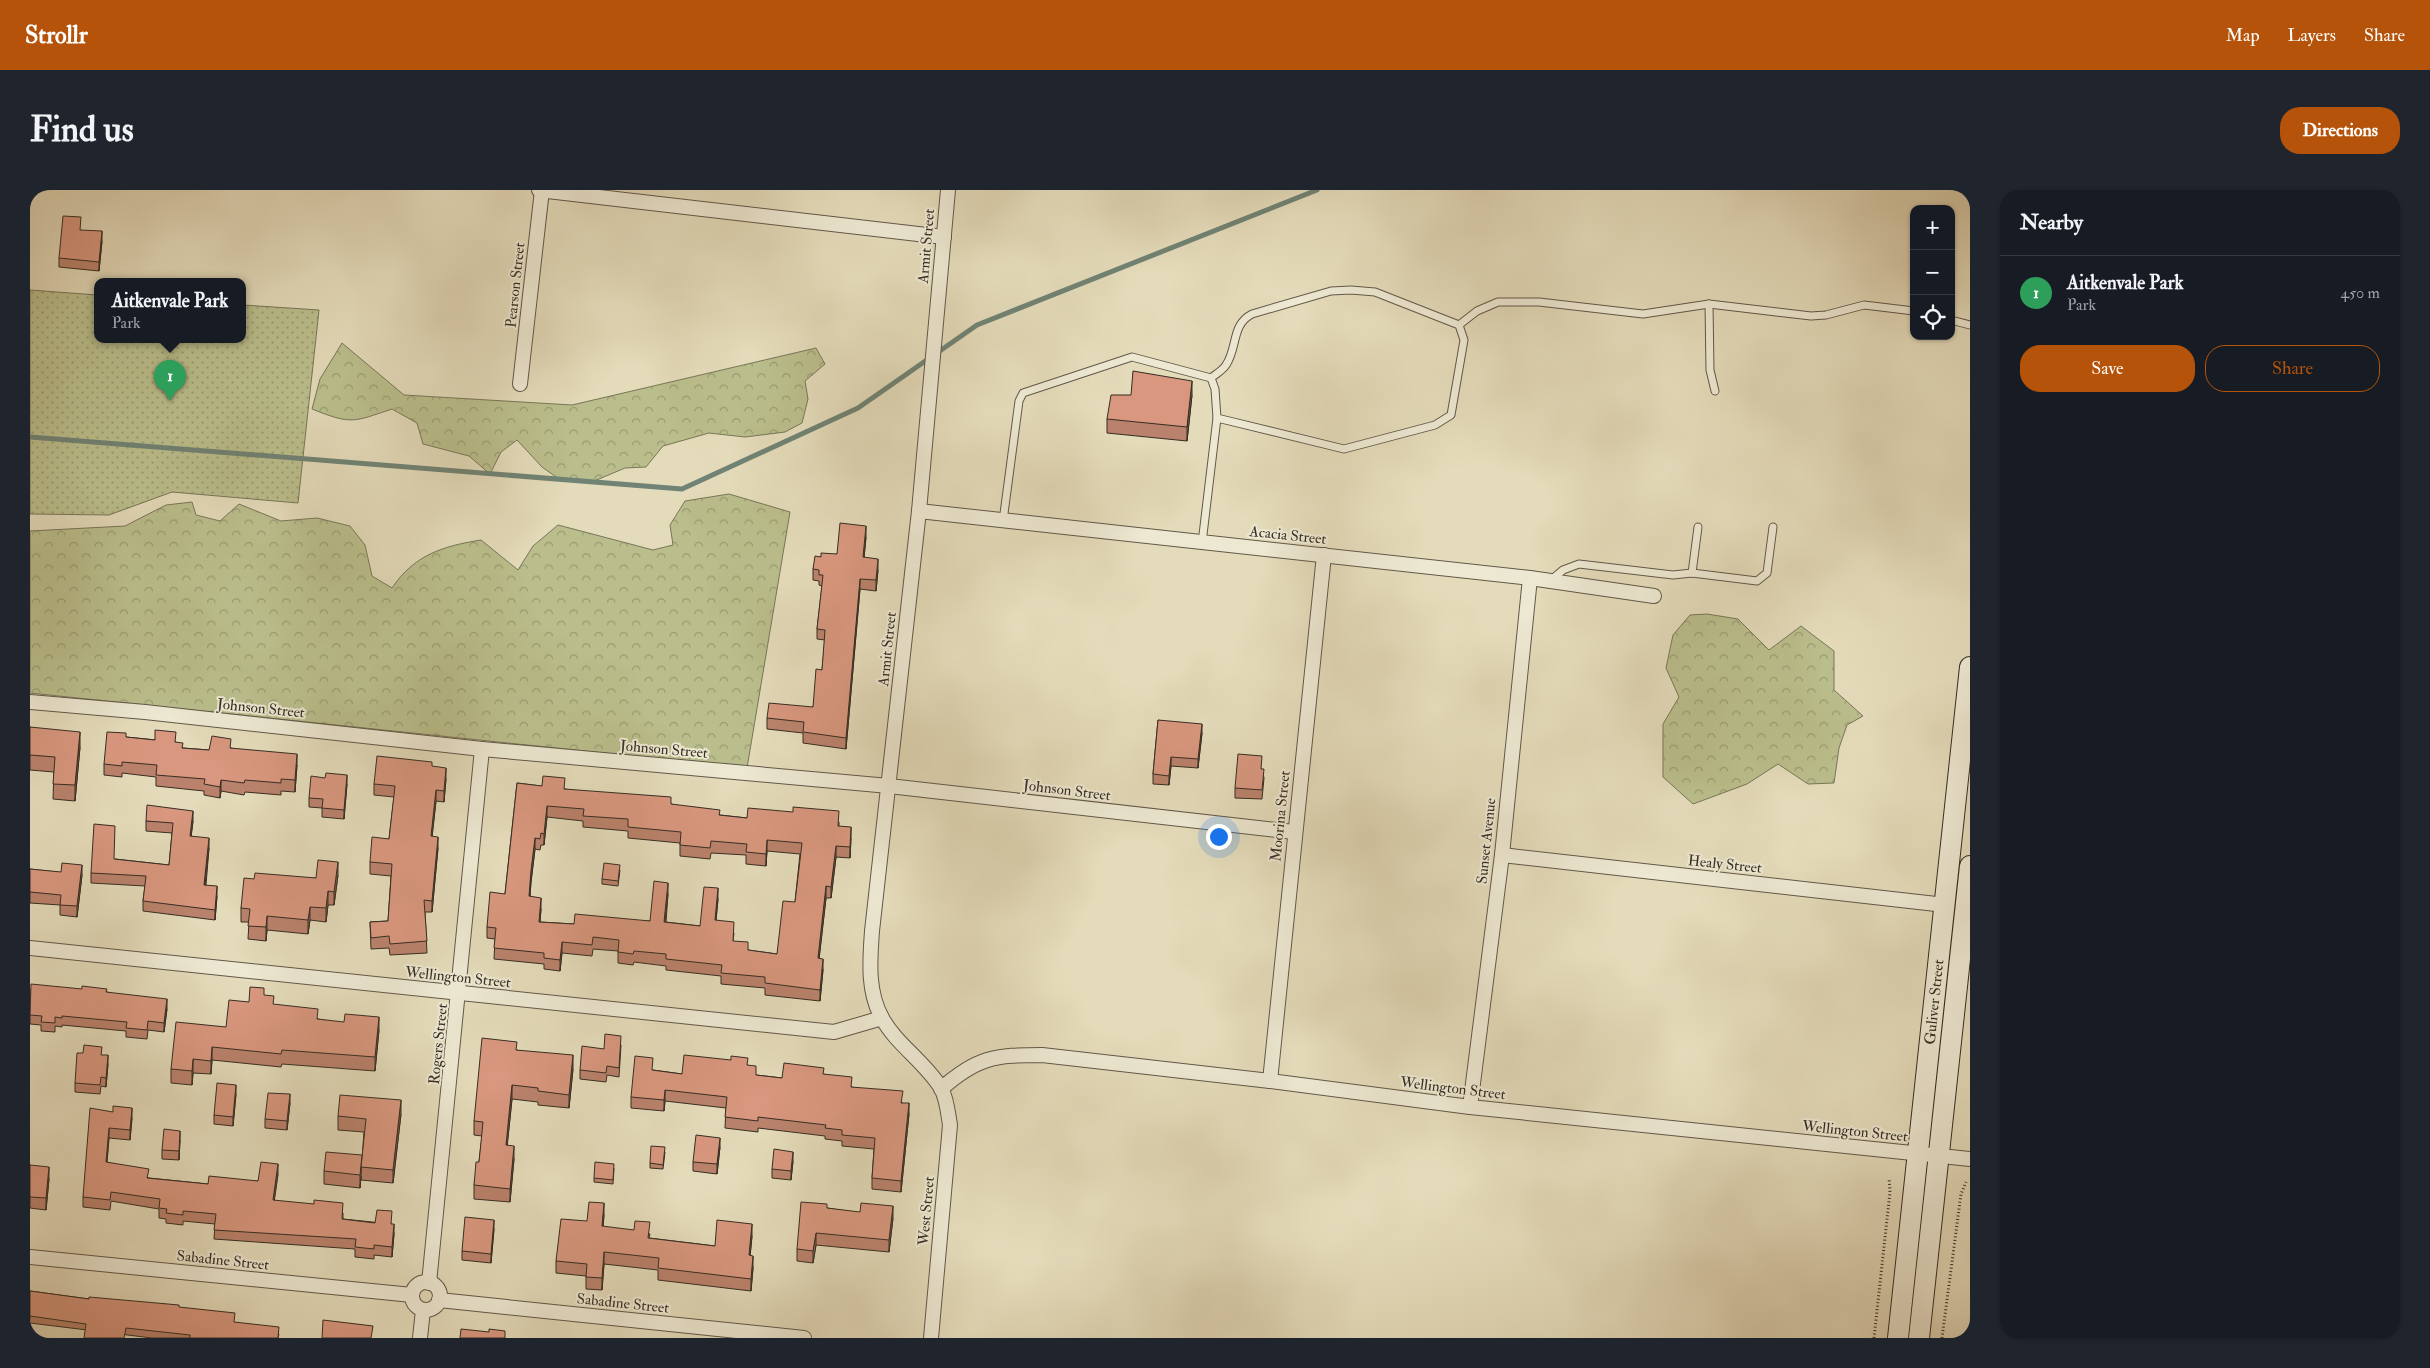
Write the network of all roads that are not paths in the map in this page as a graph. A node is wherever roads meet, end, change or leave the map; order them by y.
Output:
1 (541, 190) edge
2 (948, 190) edge
3 (944, 237) junction
4 (1709, 304) junction
5 (1910, 311) edge
6 (1955, 321) edge
7 (1459, 325) junction
8 (1970, 325) edge
9 (1211, 378) junction
10 (520, 384) dead end
11 (1715, 391) dead end
12 (1217, 418) junction
13 (919, 512) junction
14 (1003, 522) junction
15 (1698, 527) dead end
16 (1773, 527) dead end
17 (1202, 543) junction
18 (1324, 555) junction
19 (1692, 573) junction
20 (1530, 578) junction
21 (1550, 581) junction
22 (1654, 596) dead end
23 (1970, 667) edge
24 (30, 702) edge
25 (482, 749) junction
26 (889, 786) junction
27 (1294, 832) junction
28 (1502, 855) junction
29 (1970, 866) edge
30 (1945, 905) junction
31 (30, 948) edge
32 (459, 994) junction
33 (882, 1018) junction
34 (1270, 1081) junction
35 (941, 1088) junction
36 (1470, 1107) junction
37 (1918, 1154) junction
38 (1939, 1156) junction
39 (1970, 1159) edge
40 (30, 1257) edge
41 (429, 1283) junction
42 (412, 1295) junction
43 (439, 1300) junction
44 (423, 1310) junction
45 (420, 1338) edge
46 (804, 1338) edge
47 (931, 1338) edge
48 (1898, 1338) edge
49 (1919, 1338) edge

1 - 3 street
1 - 10 street, Pearson Street
2 - 3 street, Armit Street
3 - 13 street, Armit Street
4 - 5 lane
4 - 7 lane
4 - 11 lane
6 - 8 lane
7 - 9 lane
7 - 12 lane
9 - 12 lane
9 - 14 lane
12 - 17 lane
13 - 14 street, Acacia Street
13 - 26 street, Armit Street
14 - 17 street, Acacia Street
15 - 19 lane
16 - 19 lane
17 - 18 street, Acacia Street
18 - 20 street, Acacia Street
18 - 27 street, Moorina Street
19 - 21 lane
20 - 21 street, Acacia Street
20 - 28 street, Sunset Avenue
21 - 22 street, Acacia Street
23 - 30 main road, Guliver Street
24 - 25 street, Johnson Street
25 - 26 street, Johnson Street
25 - 32 street, Rogers Street
26 - 27 street, Johnson Street
26 - 33 street, Armit Street
27 - 34 street, Moorina Street
28 - 30 street, Healy Street
28 - 36 street, Sunset Avenue
29 - 38 main road, Guliver Street
30 - 37 main road, Guliver Street
31 - 32 street, Wellington Street
32 - 33 street, Wellington Street
32 - 41 street, Rogers Street
33 - 35 street, Armit Street
34 - 35 street, Wellington Street
34 - 36 street, Wellington Street
35 - 47 street, West Street
36 - 37 street, Wellington Street
37 - 38 street, Wellington Street
37 - 48 main road, Guliver Street
38 - 39 street, Wellington Street
38 - 49 main road, Guliver Street
40 - 42 street, Sabadine Street
41 - 42 street
41 - 43 street
42 - 44 street
43 - 44 street
43 - 46 street, Sabadine Street
44 - 45 street

